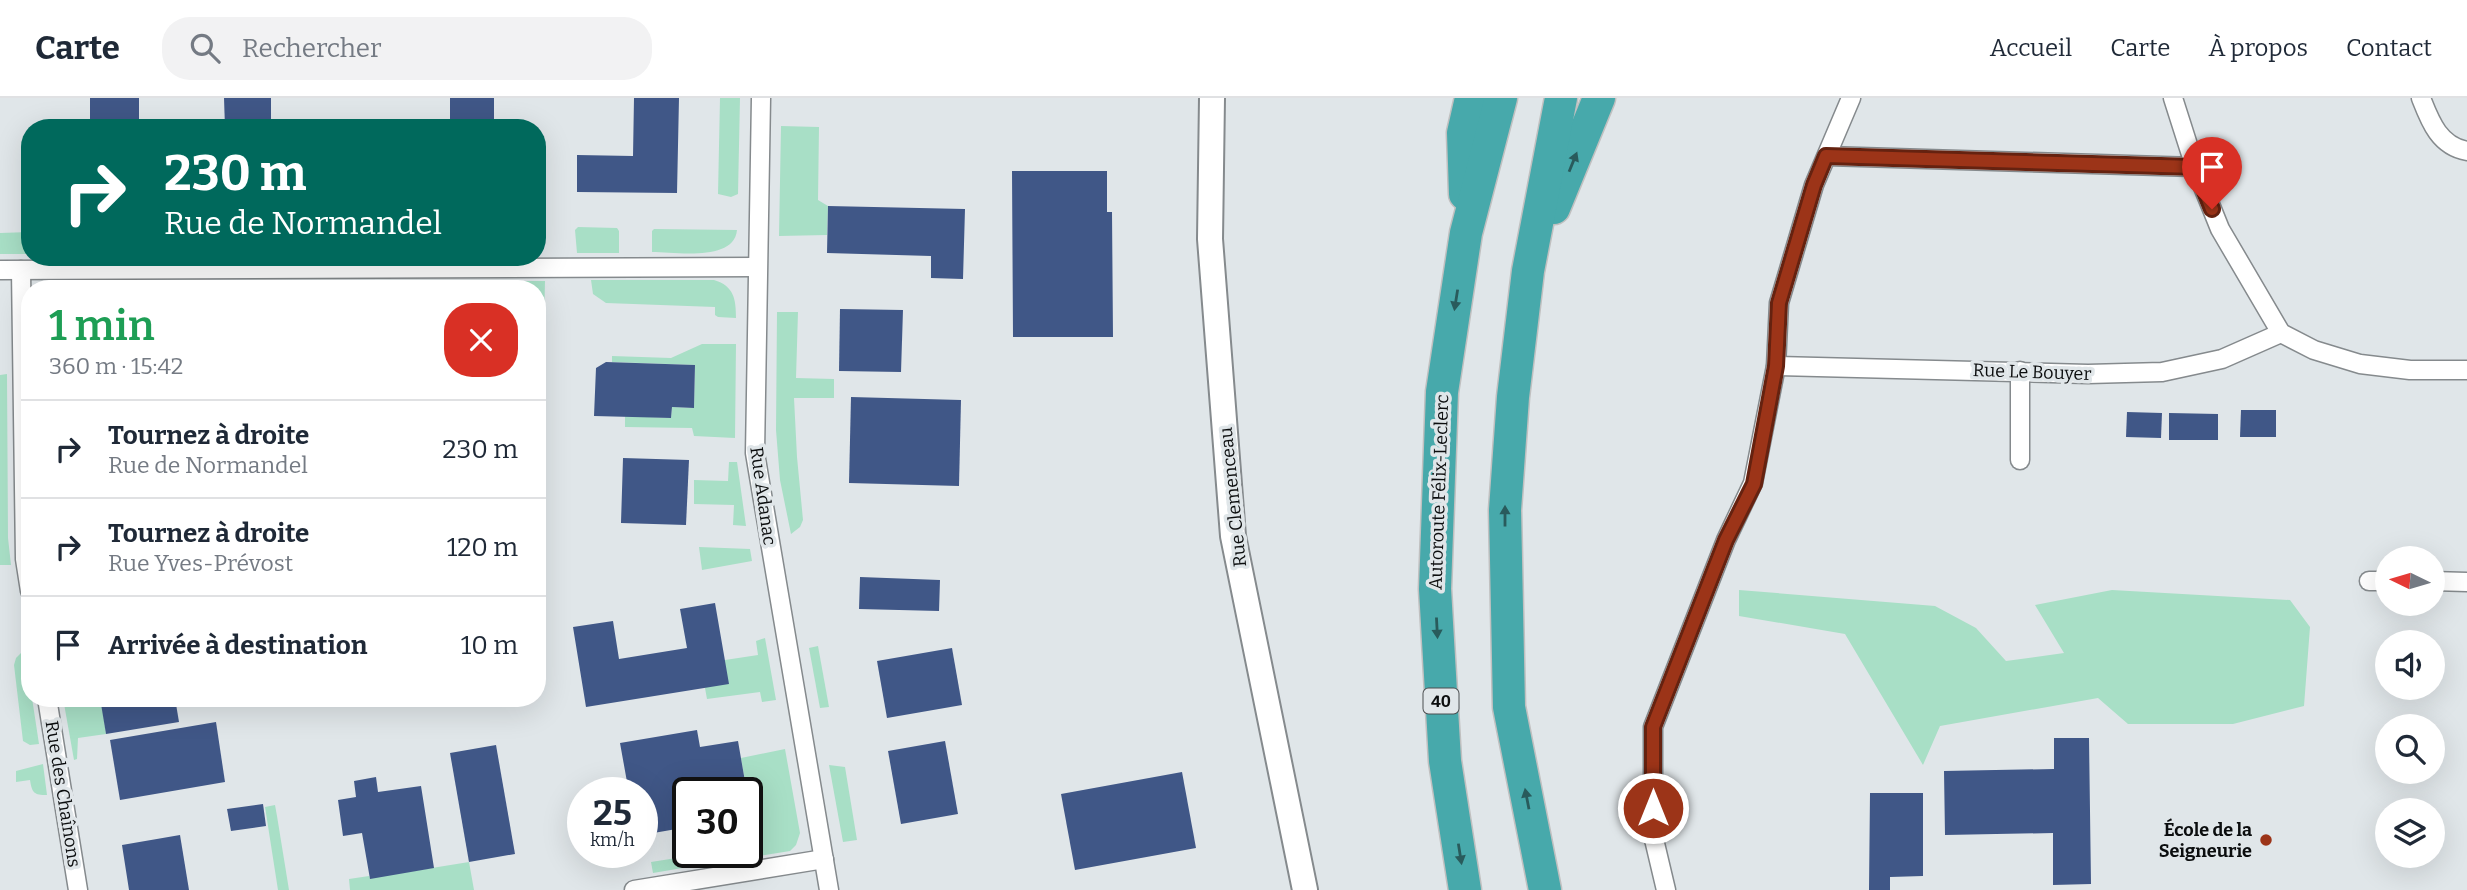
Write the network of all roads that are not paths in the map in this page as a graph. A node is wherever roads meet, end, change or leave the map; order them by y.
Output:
1 (761, 98) edge
2 (1212, 98) edge
3 (1471, 98) edge
4 (1501, 98) edge
5 (1561, 98) edge
6 (1599, 98) edge
7 (1851, 98) edge
8 (2173, 98) edge
9 (2421, 98) edge
10 (2467, 150) edge
11 (1826, 156) junction
12 (2195, 167) junction
13 (1466, 233) junction
14 (757, 267) junction
15 (0, 270) edge
16 (22, 270) junction
17 (1528, 271) junction
18 (22, 280) edge
19 (2281, 333) junction
20 (1776, 366) junction
21 (2467, 370) edge
22 (2020, 371) junction
23 (2020, 460) dead end
24 (2445, 582) edge
25 (2467, 582) edge
26 (48, 707) edge
27 (824, 859) junction
28 (78, 890) edge
29 (634, 890) edge
30 (829, 890) edge
31 (1305, 890) edge
32 (1465, 890) edge
33 (1545, 890) edge
34 (1666, 890) edge

1 - 14 street, Rue Adanac
2 - 31 street, Rue Clemenceau
3 - 13 highway
4 - 13 highway, Autoroute Félix-Leclerc / 40
5 - 17 highway
17 -> 6 highway
7 - 11 street
8 - 12 street
9 - 10 street
11 - 12 street
11 - 20 street
12 - 19 street
13 -> 32 highway, Autoroute Félix-Leclerc / 40
14 - 16 street
14 - 27 street, Rue Adanac
15 - 16 street
16 - 18 street
33 -> 17 highway
19 - 21 street
19 - 22 street, Rue Le Bouyer
20 - 22 street, Rue Le Bouyer
20 - 34 street
22 - 23 street
24 - 25 street
26 - 28 street, Rue des Chaînons
27 - 29 street
27 - 30 street, Rue Adanac

